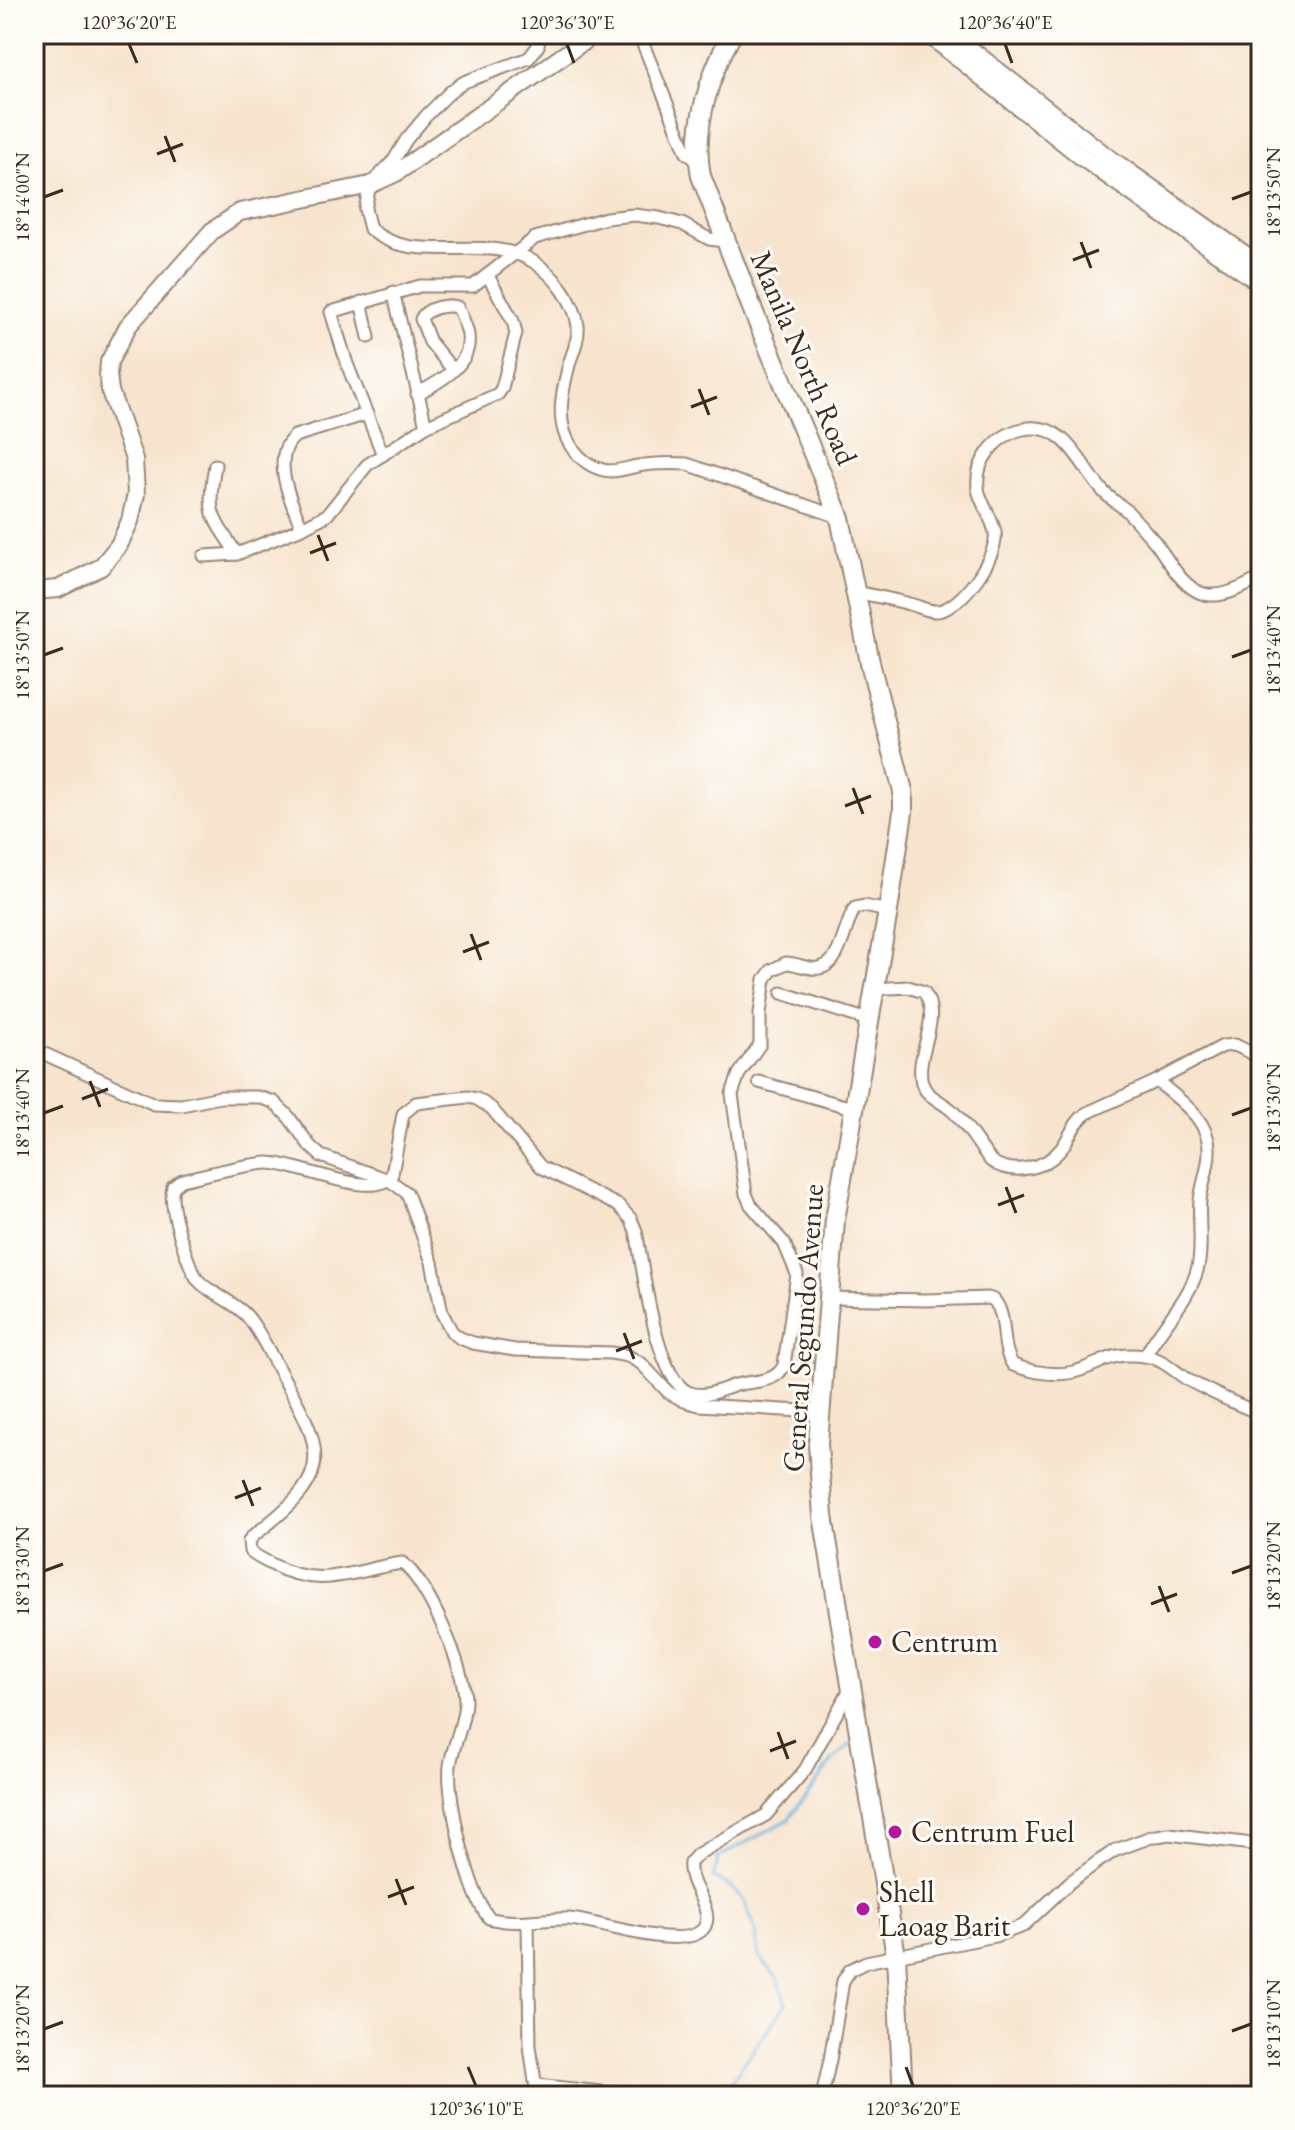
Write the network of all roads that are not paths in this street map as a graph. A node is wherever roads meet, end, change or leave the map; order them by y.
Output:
1 (539, 34) edge
2 (594, 34) edge
3 (639, 34) edge
4 (732, 34) edge
5 (928, 34) edge
6 (951, 34) edge
7 (698, 161) junction
8 (370, 185) junction
9 (725, 241) junction
10 (513, 254) junction
11 (1261, 266) edge
12 (488, 276) junction
13 (1261, 284) edge
14 (393, 292) junction
15 (361, 302) junction
16 (369, 337) dead end
17 (453, 370) junction
18 (417, 394) junction
19 (367, 414) junction
20 (426, 426) junction
21 (383, 455) junction
22 (215, 465) dead end
23 (840, 518) junction
24 (302, 528) junction
25 (237, 554) junction
26 (204, 556) dead end
27 (1261, 578) edge
28 (34, 591) edge
29 (856, 592) junction
30 (882, 708) joint
31 (888, 911) junction
32 (873, 989) junction
33 (782, 993) dead end
34 (868, 1020) junction
35 (34, 1049) edge
36 (1261, 1058) edge
37 (1157, 1081) junction
38 (759, 1082) dead end
39 (852, 1108) junction
40 (389, 1180) junction
41 (827, 1298) junction
42 (1145, 1356) junction
43 (819, 1412) junction
44 (1261, 1414) edge
45 (850, 1689) junction
46 (1261, 1845) edge
47 (528, 1923) junction
48 (896, 1956) junction
49 (537, 2091) edge
50 (610, 2093) dead end
51 (822, 2096) edge
52 (903, 2096) edge

1 - 8 street
2 - 8 main road
3 - 7 street
4 - 7 highway, Manila North Road
5 - 13 main road
6 - 11 main road
7 - 9 highway, Manila North Road
8 - 10 street
8 - 28 main road
9 - 10 street
9 - 23 highway, Manila North Road
10 - 12 street
10 - 23 street
12 - 14 street
12 - 20 street
14 - 15 street
14 - 18 street
15 - 16 street
15 - 19 street
17 - 17 street
17 - 18 street
18 - 20 street
19 - 21 street
19 - 24 street
20 - 21 street
21 - 24 street
22 - 25 street
23 - 29 highway, Manila North Road
24 - 25 street
25 - 26 street
27 - 29 street
29 - 30 highway, Manila North Road
30 - 31 highway, General Segundo Avenue
31 - 32 highway, General Segundo Avenue
31 - 40 street
32 - 34 highway, General Segundo Avenue
32 - 37 street
33 - 34 street
34 - 39 highway, General Segundo Avenue
35 - 40 street
36 - 37 street
37 - 42 street
38 - 39 street
39 - 41 highway, General Segundo Avenue
40 - 43 street
40 - 47 street
41 - 42 street
41 - 43 highway, General Segundo Avenue
42 - 44 street
43 - 45 highway, General Segundo Avenue
45 - 47 street
45 - 48 highway, General Segundo Avenue
46 - 48 street
47 - 49 street
48 - 51 street
48 - 52 highway, General Segundo Avenue
49 - 50 street

